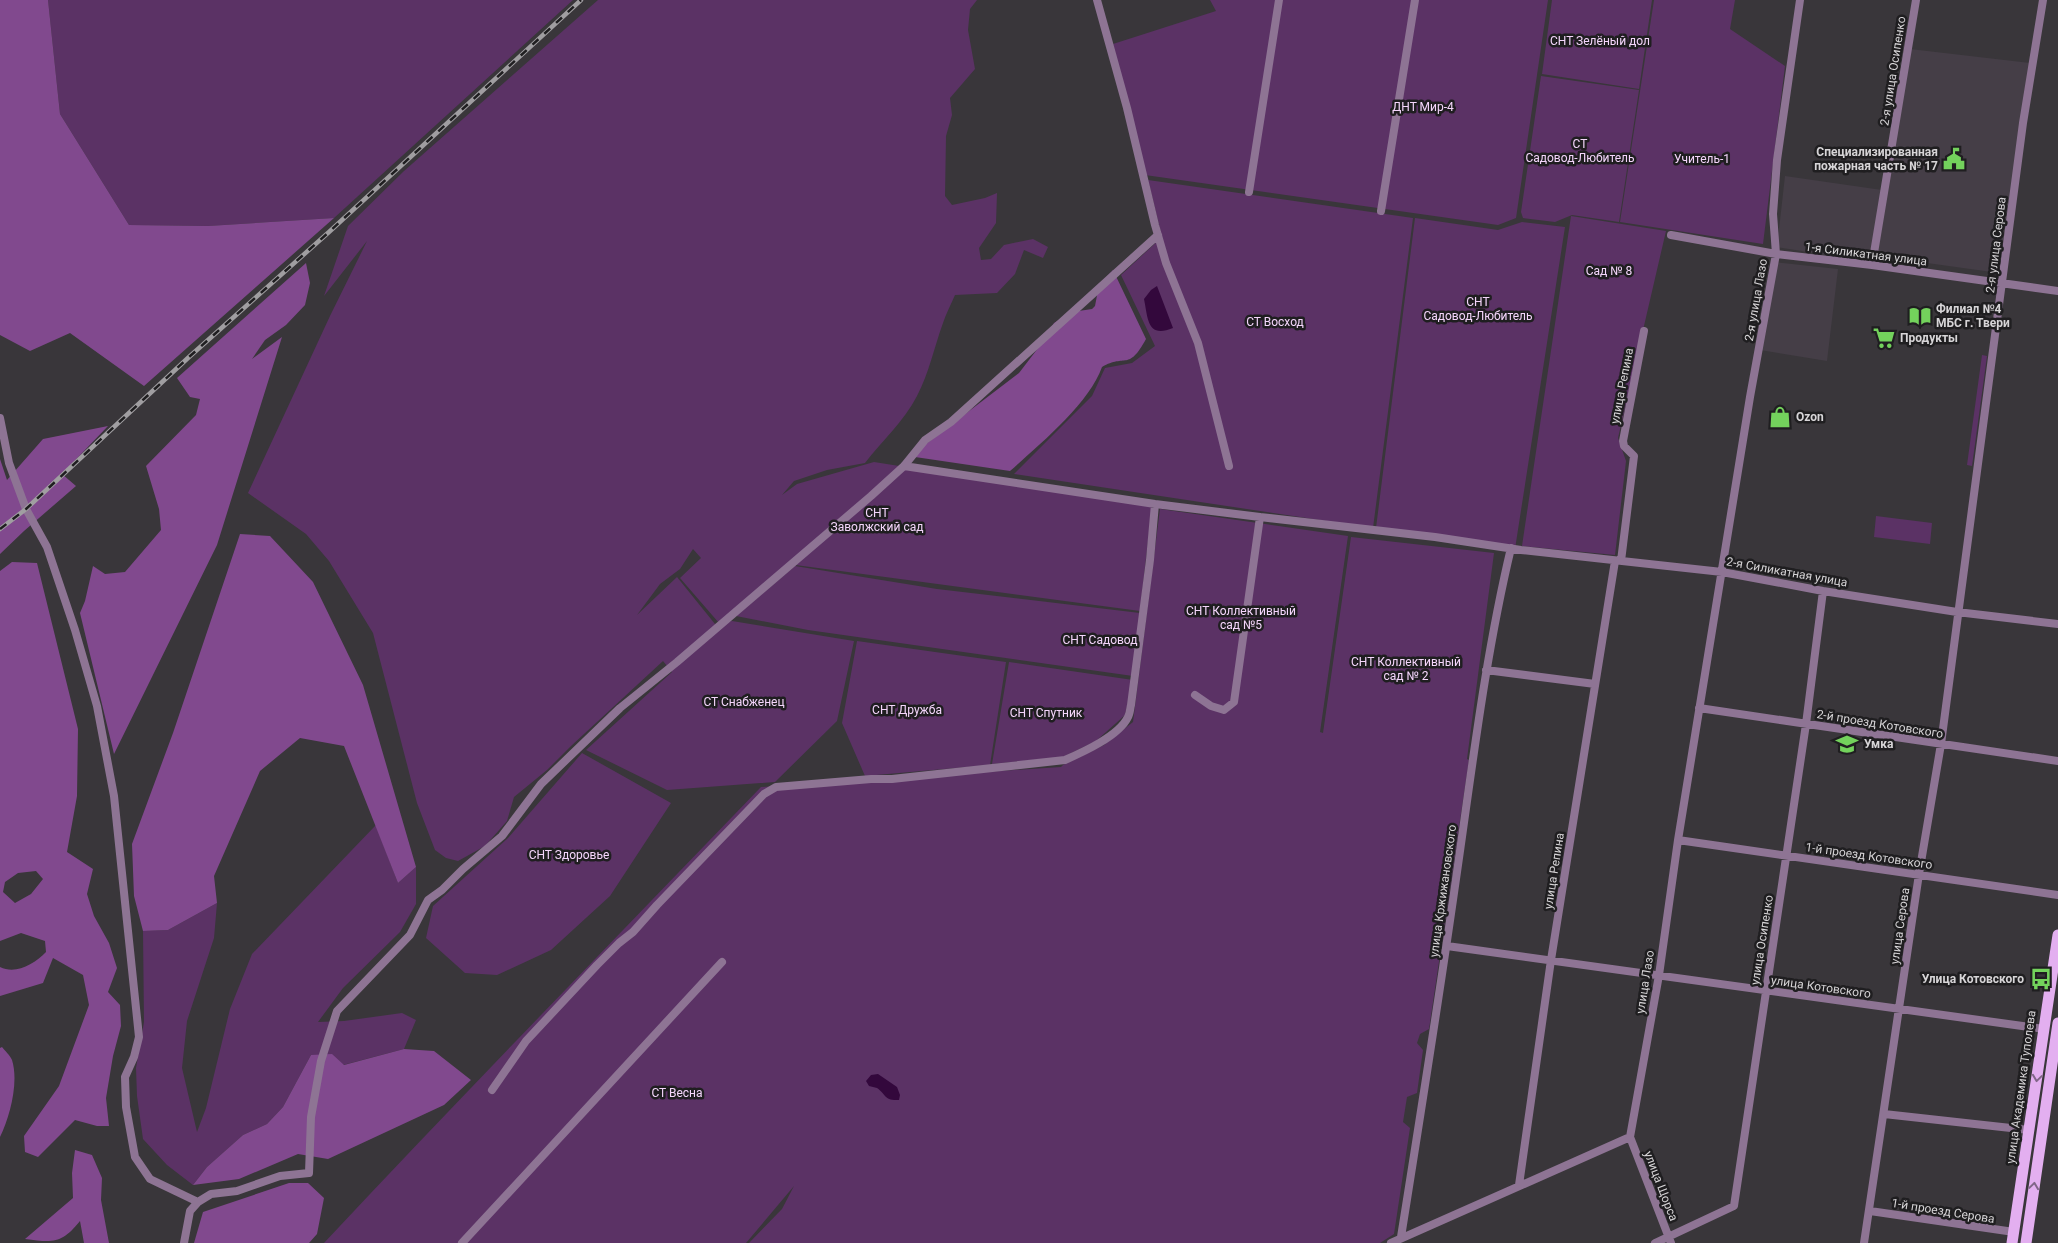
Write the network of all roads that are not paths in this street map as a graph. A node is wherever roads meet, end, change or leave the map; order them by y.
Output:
1 (1097, 0) edge
2 (1279, 0) edge
3 (1414, 0) edge
4 (1800, 0) edge
5 (1916, 0) edge
6 (2043, 0) edge
7 (1249, 192) dead end
8 (1381, 211) dead end
9 (1158, 234) junction
10 (1671, 235) dead end
11 (1776, 254) junction
12 (1872, 265) junction
13 (2002, 284) junction
14 (2058, 291) edge
15 (1644, 331) dead end
16 (0, 418) edge
17 (904, 466) junction
18 (1229, 466) dead end
19 (1155, 504) junction
20 (1260, 518) junction
21 (1511, 548) junction
22 (1618, 561) junction
23 (1722, 572) junction
24 (1823, 591) junction
25 (1957, 612) junction
26 (2058, 624) edge
27 (1486, 670) junction
28 (1595, 684) junction
29 (1195, 695) dead end
30 (1699, 708) junction
31 (1806, 724) junction
32 (1941, 744) junction
33 (2058, 761) edge
34 (1678, 840) junction
35 (1786, 856) junction
36 (1919, 874) junction
37 (2058, 895) edge
38 (2058, 935) edge
39 (1447, 946) junction
40 (1551, 960) junction
41 (722, 962) dead end
42 (1659, 975) junction
43 (1766, 991) junction
44 (1900, 1010) junction
45 (2058, 1029) edge
46 (2044, 1030) junction
47 (492, 1090) dead end
48 (1884, 1114) junction
49 (2029, 1130) junction
50 (1630, 1137) junction
51 (1519, 1186) junction
52 (198, 1202) junction
53 (1870, 1211) junction
54 (1401, 1237) junction
55 (2013, 1238) edge
56 (1670, 1240) edge
57 (184, 1243) edge
58 (462, 1243) edge
59 (1390, 1243) edge
60 (1655, 1243) edge
61 (1864, 1243) edge
62 (2026, 1243) edge

1 - 9 street
2 - 7 street
3 - 8 street
4 - 11 street, 2-я улица Лазо
5 - 12 street, 2-я улица Осипенко
6 - 13 street, 2-я улица Серова
9 - 17 street
9 - 18 street
10 - 11 street, 1-я Силикатная улица
11 - 12 street, 1-я Силикатная улица
11 - 23 street, 2-я улица Лазо
12 - 13 street, 1-я Силикатная улица
13 - 14 street, 1-я Силикатная улица
13 - 25 street, 2-я улица Серова
15 - 22 street, улица Репина
16 - 52 street
17 - 19 street, 2-я Силикатная улица
17 - 52 street
19 - 20 street, 2-я Силикатная улица
19 - 47 street
20 - 21 street, 2-я Силикатная улица
20 - 29 street
21 - 22 street, 2-я Силикатная улица
21 - 27 street, улица Кржижановского
22 - 23 street, 2-я Силикатная улица
22 - 28 street, улица Репина
23 - 24 street, 2-я Силикатная улица
23 - 30 street, улица Лазо
24 - 25 street, 2-я Силикатная улица
24 - 31 street, улица Осипенко
25 - 26 street, 2-я Силикатная улица
25 - 32 street, улица Серова
27 - 28 street
27 - 39 street, улица Кржижановского
28 - 40 street, улица Репина
30 - 31 street, 2-й проезд Котовского
30 - 34 street, улица Лазо
31 - 32 street, 2-й проезд Котовского
31 - 35 street, улица Осипенко
32 - 33 street, 2-й проезд Котовского
32 - 36 street, улица Серова
34 - 35 street, 1-й проезд Котовского
34 - 42 street, улица Лазо
35 - 36 street, 1-й проезд Котовского
35 - 43 street, улица Осипенко
36 - 37 street, 1-й проезд Котовского
36 - 44 street, улица Серова
38 - 46 main road, улица Академика Туполева
39 - 40 street, улица Котовского
39 - 54 street, улица Кржижановского
40 - 42 street, улица Котовского
40 - 51 street, улица Репина
41 - 58 street
42 - 43 street, улица Котовского
42 - 50 street, улица Лазо
43 - 44 street, улица Котовского
43 - 56 street, улица Осипенко
44 - 46 street, улица Котовского
44 - 48 street, улица Серова
62 -> 45 main road
46 -> 49 main road, улица Академика Туполева
48 - 49 street
48 - 53 street, улица Серова
49 - 55 main road, улица Академика Туполева
50 - 51 street
50 - 56 street, улица Щорса
51 - 54 street
52 - 57 street
53 - 55 street, 1-й проезд Серова
53 - 61 street, улица Серова
54 - 59 street
56 - 60 street, улица Осипенко

